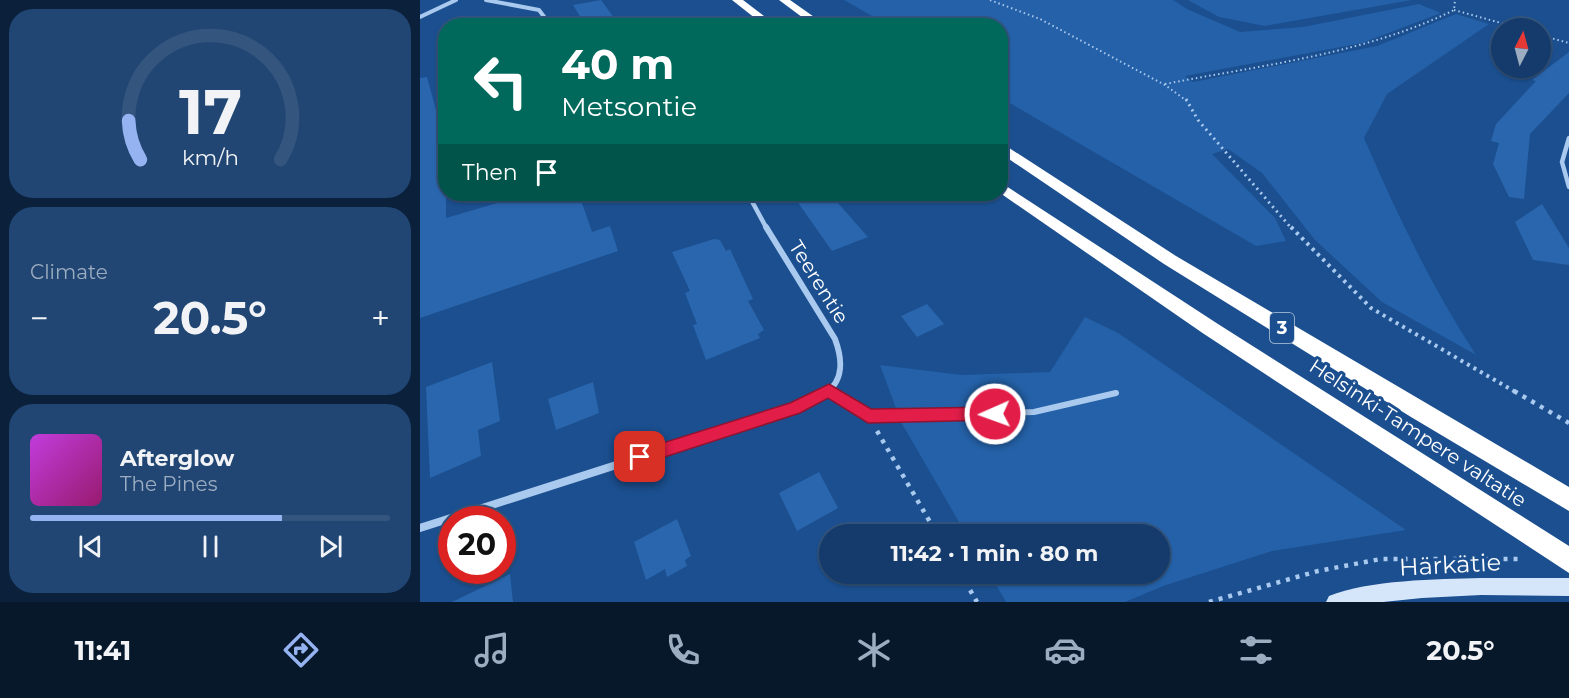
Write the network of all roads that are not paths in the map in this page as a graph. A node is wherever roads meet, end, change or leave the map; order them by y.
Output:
1 (456, 0) edge
2 (486, 0) edge
3 (737, 0) edge
4 (784, 0) edge
5 (420, 17) edge
6 (546, 18) edge
7 (761, 18) edge
8 (810, 18) edge
9 (1569, 138) edge
10 (1008, 151) edge
11 (1569, 187) edge
12 (1008, 191) edge
13 (752, 201) edge
14 (829, 391) junction
15 (1116, 393) dead end
16 (1569, 500) edge
17 (420, 528) edge
18 (1569, 560) edge
19 (1569, 587) edge
20 (1335, 602) edge

1 - 5 street
2 - 6 street
3 - 7 highway
4 - 8 highway
9 - 11 street
10 - 16 highway, Helsinki-Tampere valtatie / 3
12 - 18 highway, Helsinki-Tampere valtatie / 3
13 - 14 street, Teerentie
14 - 15 lane
14 - 17 street
19 - 20 main road, Härkätie

